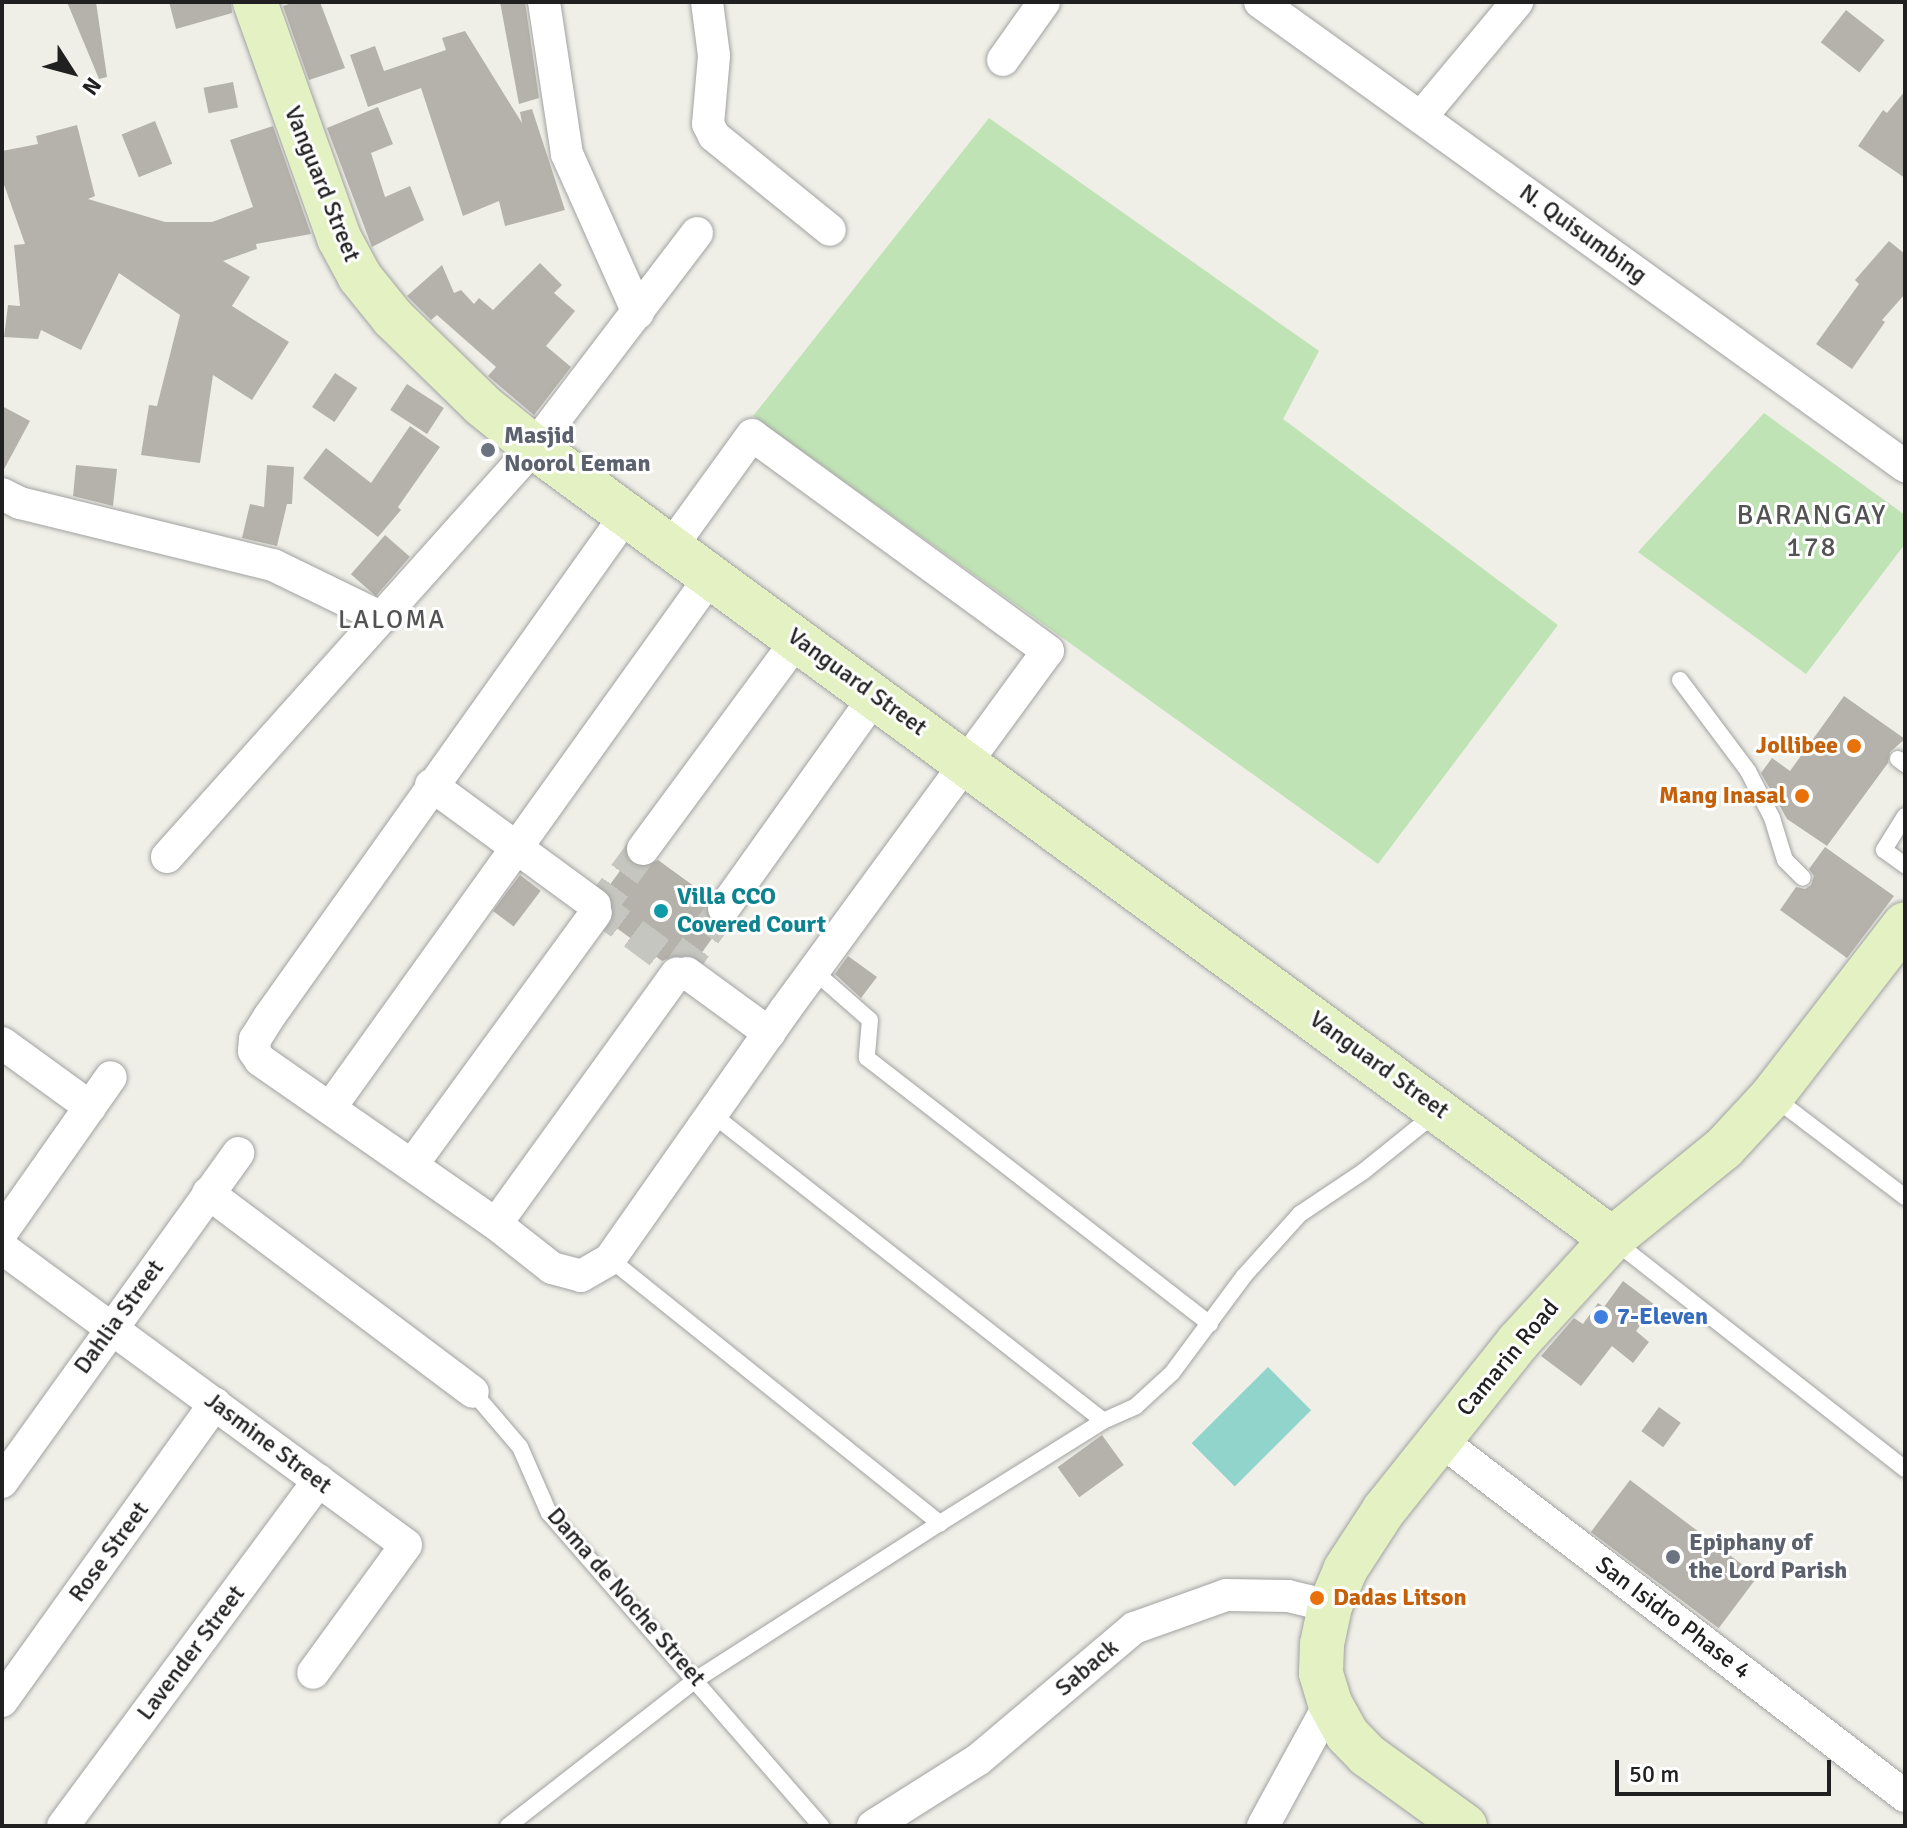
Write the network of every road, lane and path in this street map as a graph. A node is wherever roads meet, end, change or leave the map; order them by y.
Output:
1 (255, 2) edge
2 (544, 2) edge
3 (707, 2) edge
4 (1044, 2) edge
5 (1260, 2) edge
6 (1517, 2) edge
7 (1003, 60) dead end
8 (1421, 117) junction
9 (830, 230) dead end
10 (697, 233) dead end
11 (638, 313) junction
12 (534, 447) junction
13 (1905, 466) edge
14 (2, 494) edge
15 (626, 515) junction
16 (671, 547) junction
17 (711, 576) junction
18 (382, 618) junction
19 (798, 639) junction
20 (1680, 680) dead end
21 (875, 696) junction
22 (966, 762) junction
23 (431, 785) junction
24 (1905, 816) edge
25 (517, 848) junction
26 (643, 849) tunnel mouth
27 (167, 857) dead end
28 (1905, 865) edge
29 (1803, 878) dead end
30 (724, 908) tunnel mouth
31 (1890, 936) edge
32 (814, 971) junction
33 (769, 1033) junction
34 (2, 1043) edge
35 (111, 1077) dead end
36 (1772, 1096) junction
37 (90, 1107) junction
38 (330, 1108) junction
39 (1440, 1110) junction
40 (712, 1114) junction
41 (238, 1153) dead end
42 (412, 1165) junction
43 (208, 1193) junction
44 (1905, 1197) edge
45 (496, 1224) junction
46 (2, 1232) edge
47 (1612, 1239) junction
48 (2, 1248) edge
49 (610, 1259) junction
50 (1210, 1324) junction
51 (111, 1326) junction
52 (473, 1392) joint
53 (215, 1403) junction
54 (1103, 1421) junction
55 (1440, 1440) junction
56 (1905, 1469) edge
57 (319, 1480) junction
58 (2, 1482) edge
59 (940, 1523) junction
60 (1330, 1606) junction
61 (313, 1673) dead end
62 (697, 1679) junction
63 (2, 1701) edge
64 (1330, 1703) junction
65 (1905, 1796) edge
66 (63, 1826) edge
67 (508, 1826) edge
68 (821, 1826) edge
69 (873, 1826) edge
70 (1263, 1826) edge
71 (1465, 1826) edge

1 - 12 street, Vanguard Street
2 - 11 street
3 - 9 street
4 - 7 street
5 - 8 street, N. Quisumbing
6 - 8 street
8 - 13 street, N. Quisumbing
10 - 11 street
11 - 12 street
12 - 15 street, Vanguard Street
12 - 18 street
14 - 18 street
15 - 16 street, Vanguard Street
15 - 23 street
16 - 17 street, Vanguard Street
16 - 22 street
17 - 19 street, Vanguard Street
17 - 25 street
18 - 27 street
19 - 21 street, Vanguard Street
19 - 26 street
20 - 29 lane
21 - 22 street, Vanguard Street
21 - 30 street
22 - 32 street
22 - 39 street, Vanguard Street
23 - 25 street
23 - 38 street
24 - 28 lane
25 - 38 street
25 - 42 street
31 - 36 street, Camarin Road
32 - 33 street
32 - 50 lane
33 - 40 street
33 - 45 street
34 - 37 street
35 - 37 street
36 - 44 lane
36 - 47 street, Camarin Road
37 - 46 street
38 - 42 street
39 - 47 street, Vanguard Street
39 - 50 lane
40 - 49 street
40 - 54 lane
41 - 43 street, Dahlia Street
42 - 45 street
43 - 51 street, Dahlia Street
43 - 52 street, Dama de Noche Street
45 - 49 street
47 - 55 street, Camarin Road
47 - 56 lane
48 - 51 street, Jasmine Street
49 - 59 lane
50 - 54 lane
51 - 53 street, Jasmine Street
51 - 58 street, Dahlia Street
52 - 62 lane, Dama de Noche Street
53 - 57 street, Jasmine Street
53 - 63 street, Rose Street
54 - 59 lane
55 - 60 street, Camarin Road
55 - 65 street, San Isidro Phase 4
57 - 61 street, Jasmine Street
57 - 66 street, Lavender Street
59 - 62 lane
60 - 64 street, Camarin Road
60 - 69 street, Saback
62 - 67 lane
62 - 68 lane, Dama de Noche Street
64 - 70 street
64 - 71 street, Camarin Road

